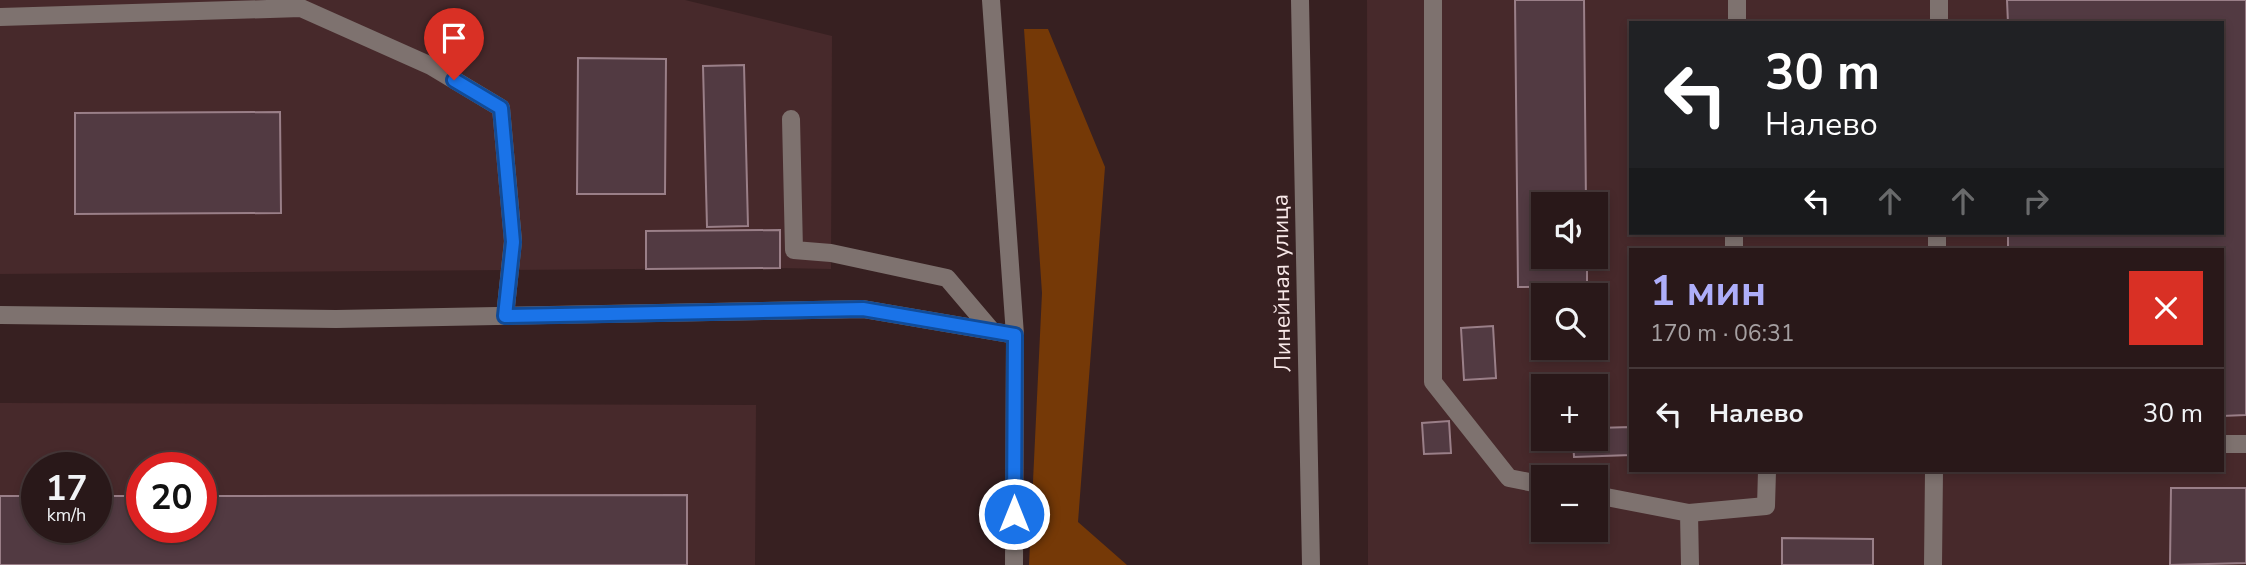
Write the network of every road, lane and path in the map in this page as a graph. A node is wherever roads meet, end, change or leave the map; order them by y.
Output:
1 (991, 0) edge
2 (1300, 0) edge
3 (1433, 0) edge
4 (1737, 0) edge
5 (1939, 0) edge
6 (0, 17) edge
7 (1737, 21) edge
8 (1939, 21) edge
9 (791, 120) dead end
10 (0, 315) edge
11 (505, 316) junction
12 (992, 331) junction
13 (1015, 335) junction
14 (2224, 444) edge
15 (2246, 444) edge
16 (1767, 472) edge
17 (1934, 472) edge
18 (1531, 482) edge
19 (1608, 497) edge
20 (1689, 513) junction
21 (1014, 565) edge
22 (1311, 565) edge
23 (1690, 565) edge
24 (1933, 565) edge

1 - 13 street
2 - 22 street, Линейная улица
3 - 18 street
4 - 7 street
5 - 8 street
6 - 11 street
9 - 12 street
10 - 11 street
11 - 12 street
12 - 13 street
13 - 21 street
14 - 15 street
16 - 20 street
17 - 24 street
19 - 20 street
20 - 23 street

